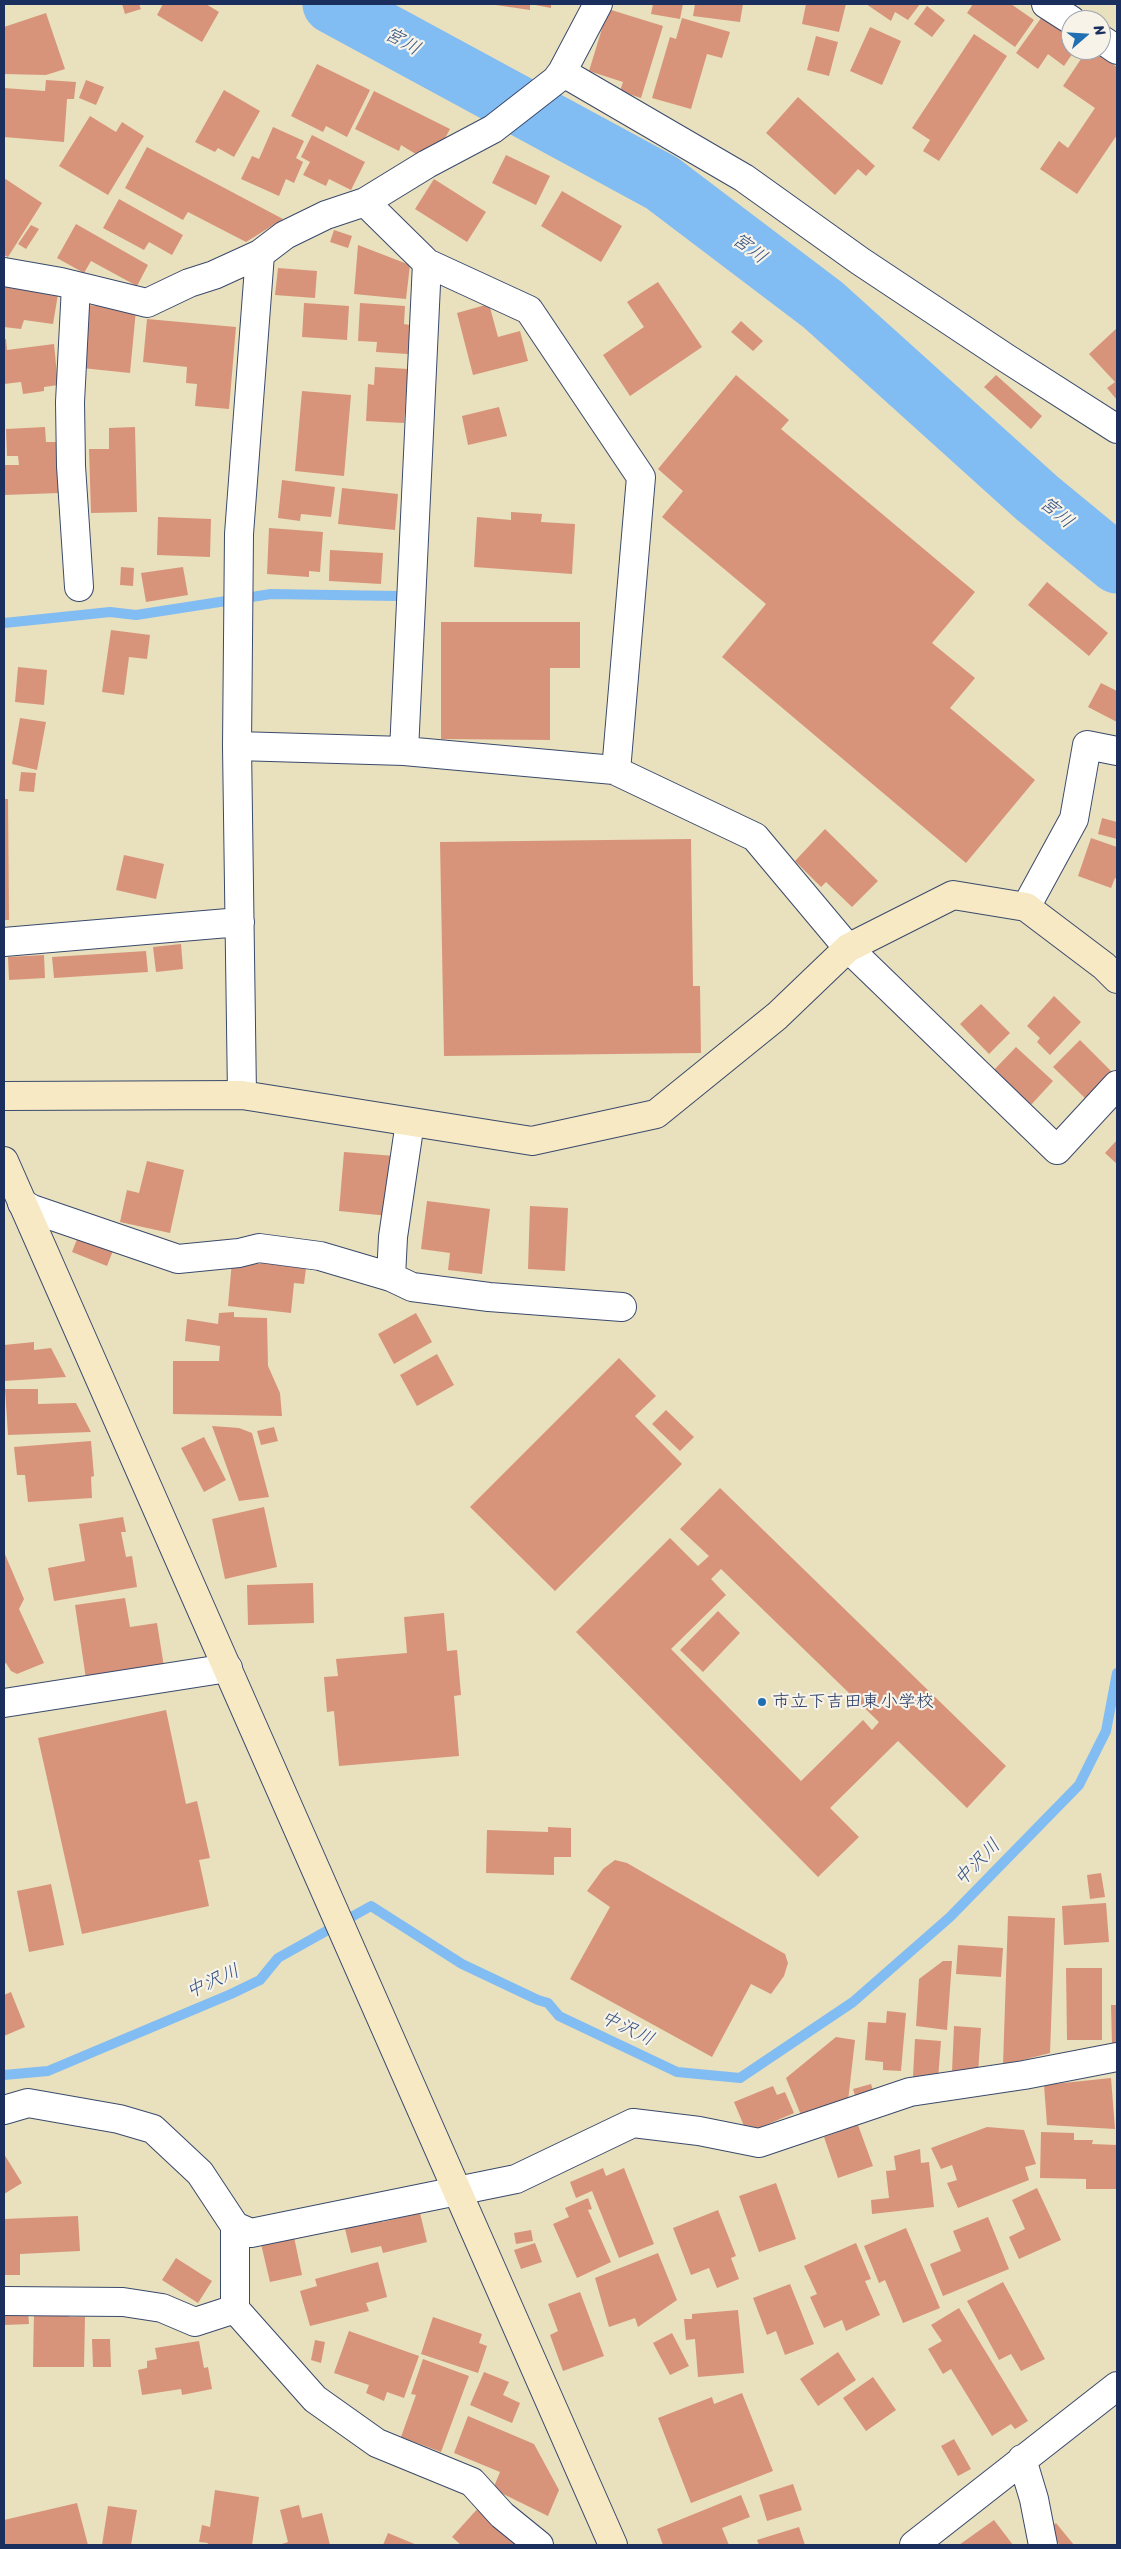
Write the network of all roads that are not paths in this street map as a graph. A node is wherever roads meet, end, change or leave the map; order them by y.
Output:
1 (598, 4) edge
2 (1046, 4) edge
3 (1061, 14) edge
4 (559, 76) junction
5 (365, 202) junction
6 (260, 254) junction
7 (427, 263) junction
8 (4, 272) edge
9 (76, 286) junction
10 (1117, 429) edge
11 (79, 587) dead end
12 (238, 746) junction
13 (404, 751) junction
14 (1117, 751) edge
15 (616, 771) junction
16 (1026, 907) junction
17 (240, 922) junction
18 (4, 942) edge
19 (848, 948) junction
20 (1117, 979) edge
21 (1117, 1085) edge
22 (242, 1095) junction
23 (4, 1096) edge
24 (410, 1122) junction
25 (5, 1165) edge
26 (22, 1203) junction
27 (391, 1277) junction
28 (622, 1307) dead end
29 (228, 1668) junction
30 (4, 1703) edge
31 (1117, 2057) edge
32 (4, 2086) edge
33 (16, 2106) edge
34 (457, 2190) junction
35 (235, 2226) junction
36 (4, 2301) edge
37 (236, 2309) junction
38 (1117, 2386) edge
39 (1022, 2459) junction
40 (539, 2545) edge
41 (613, 2545) edge
42 (914, 2545) edge
43 (1043, 2545) edge

1 - 4 street
2 - 3 street
4 - 5 street
4 - 10 street
5 - 6 street
5 - 7 street
6 - 9 street
6 - 12 street
7 - 13 street
7 - 15 street
8 - 9 street
9 - 11 street
12 - 13 street
12 - 17 street
13 - 15 street
14 - 16 street
15 - 19 street
16 - 19 street
16 - 20 street
17 - 18 street
17 - 22 street
19 - 21 street
19 - 24 street
22 - 23 street
22 - 24 street
24 - 27 street
25 - 26 street
26 - 27 street
26 - 29 street
27 - 28 street
29 - 30 street
29 - 34 street
31 - 34 street
32 - 33 street
33 - 35 street
34 - 35 street
34 - 41 street
35 - 37 street
36 - 37 street
37 - 40 street
38 - 39 street
39 - 42 street
39 - 43 street

